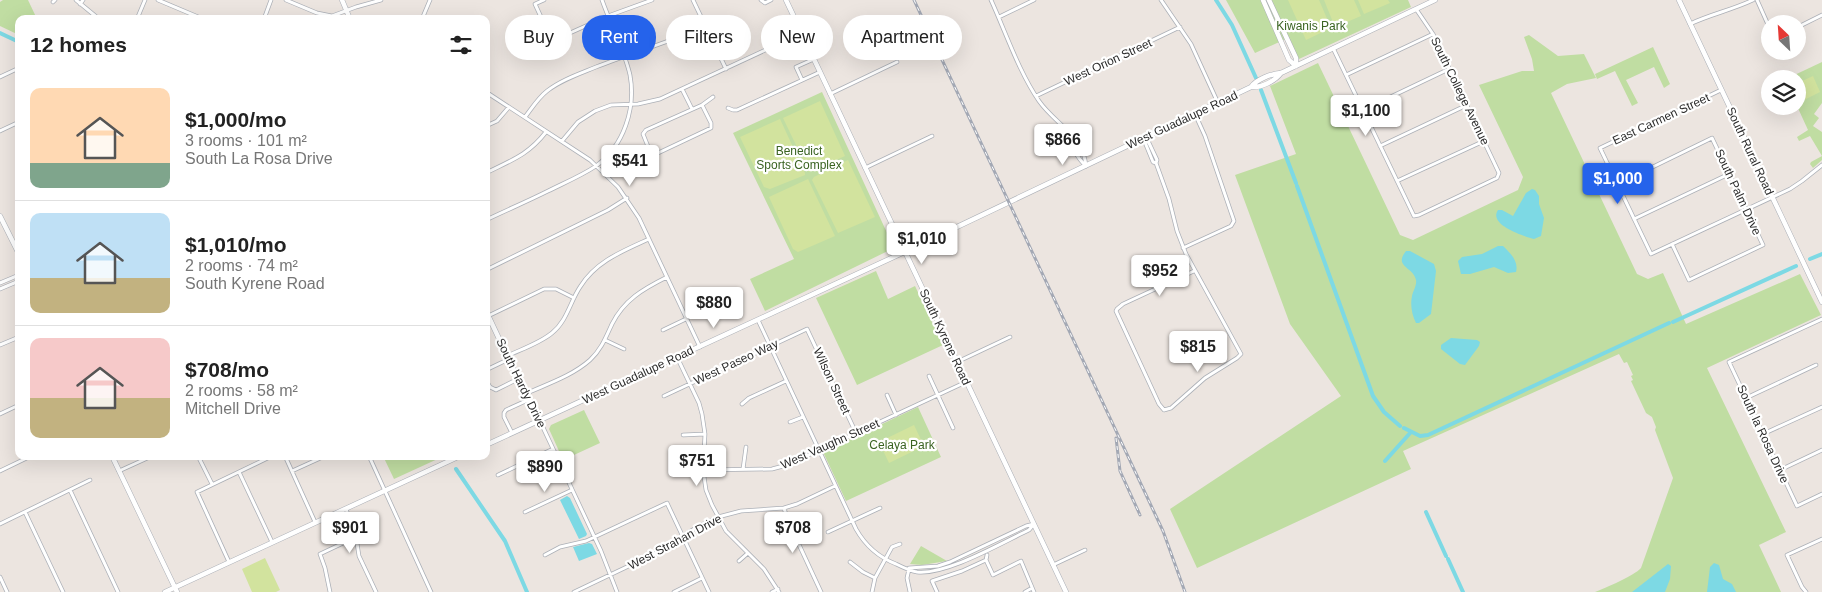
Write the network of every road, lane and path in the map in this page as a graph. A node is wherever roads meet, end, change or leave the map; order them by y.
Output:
1 (76, 0) edge
2 (83, 0) edge
3 (145, 0) edge
4 (158, 0) edge
5 (271, 0) edge
6 (286, 0) edge
7 (342, 0) edge
8 (381, 0) edge
9 (430, 0) edge
10 (544, 0) edge
11 (602, 0) edge
12 (652, 0) edge
13 (693, 0) edge
14 (761, 0) edge
15 (771, 0) edge
16 (786, 0) edge
17 (991, 0) edge
18 (1034, 0) edge
19 (1161, 0) edge
20 (1263, 0) edge
21 (1270, 0) edge
22 (1433, 0) edge
23 (1679, 0) edge
24 (1753, 0) edge
25 (1757, 0) edge
26 (80, 4) junction
27 (1416, 9) junction
28 (1273, 10) junction
29 (346, 11) junction
30 (1267, 13) junction
31 (92, 15) edge
32 (139, 15) edge
33 (194, 15) edge
34 (265, 15) edge
35 (323, 15) edge
36 (335, 15) edge
37 (348, 15) edge
38 (424, 15) edge
39 (608, 15) edge
40 (611, 15) edge
41 (701, 15) edge
42 (793, 15) edge
43 (1764, 15) edge
44 (1822, 15) edge
45 (998, 17) junction
46 (1806, 23) edge
47 (1690, 24) junction
48 (1180, 27) junction
49 (582, 28) edge
50 (1433, 34) junction
51 (1288, 42) junction
52 (1282, 45) junction
53 (1333, 48) junction
54 (761, 52) edge
55 (614, 60) edge
56 (625, 60) edge
57 (722, 60) edge
58 (812, 60) edge
59 (814, 60) edge
60 (898, 62) dead end
61 (1296, 66) junction
62 (726, 69) junction
63 (1449, 69) junction
64 (15, 70) edge
65 (820, 72) junction
66 (1346, 75) junction
67 (0, 77) edge
68 (802, 80) junction
69 (682, 89) junction
70 (1721, 90) junction
71 (830, 94) junction
72 (490, 95) edge
73 (1036, 96) junction
74 (714, 97) dead end
75 (1218, 103) junction
76 (702, 104) junction
77 (631, 105) junction
78 (1466, 105) junction
79 (509, 107) junction
80 (728, 108) dead end
81 (692, 109) junction
82 (1363, 110) junction
83 (1194, 114) junction
84 (525, 117) junction
85 (15, 124) edge
86 (490, 124) edge
87 (0, 131) edge
88 (546, 132) junction
89 (932, 136) dead end
90 (1144, 138) junction
91 (1484, 140) junction
92 (562, 141) junction
93 (1380, 146) junction
94 (1822, 165) edge
95 (597, 166) junction
96 (1086, 166) junction
97 (865, 168) junction
98 (490, 171) edge
99 (1729, 174) junction
100 (1397, 181) junction
101 (1618, 184) junction
102 (1772, 197) junction
103 (627, 198) junction
104 (1746, 209) junction
105 (0, 216) edge
106 (490, 218) edge
107 (1634, 219) junction
108 (3, 228) edge
109 (649, 239) junction
110 (1672, 244) junction
111 (15, 248) edge
112 (1184, 248) junction
113 (905, 252) junction
114 (490, 268) edge
115 (1194, 271) junction
116 (15, 277) edge
117 (667, 277) junction
118 (15, 283) edge
119 (0, 284) edge
120 (0, 290) edge
121 (574, 298) junction
122 (1822, 302) edge
123 (490, 314) edge
124 (1822, 318) edge
125 (686, 319) junction
126 (758, 320) junction
127 (490, 321) edge
128 (807, 329) joint
129 (663, 330) dead end
130 (1010, 337) dead end
131 (15, 338) edge
132 (605, 340) junction
133 (0, 344) edge
134 (700, 346) junction
135 (770, 346) junction
136 (624, 350) dead end
137 (508, 357) junction
138 (678, 357) junction
139 (957, 362) junction
140 (1816, 365) dead end
141 (490, 368) edge
142 (929, 376) dead end
143 (518, 379) junction
144 (786, 381) junction
145 (966, 382) junction
146 (690, 384) junction
147 (490, 387) edge
148 (525, 394) junction
149 (887, 395) dead end
150 (938, 395) junction
151 (664, 396) dead end
152 (1746, 398) junction
153 (528, 400) junction
154 (742, 404) dead end
155 (15, 407) edge
156 (1822, 407) edge
157 (0, 414) edge
158 (896, 415) junction
159 (803, 417) junction
160 (540, 421) junction
161 (790, 422) dead end
162 (953, 428) dead end
163 (512, 433) junction
164 (856, 433) junction
165 (706, 434) junction
166 (1763, 434) junction
167 (683, 435) dead end
168 (490, 443) edge
169 (746, 447) dead end
170 (553, 449) junction
171 (819, 450) junction
172 (1822, 450) edge
173 (23, 460) edge
174 (114, 460) edge
175 (144, 460) edge
176 (200, 460) edge
177 (264, 460) edge
178 (287, 460) edge
179 (317, 460) edge
180 (371, 460) edge
181 (452, 460) edge
182 (743, 469) junction
183 (703, 470) junction
184 (1780, 470) junction
185 (0, 471) edge
186 (119, 472) junction
187 (239, 472) junction
188 (292, 472) junction
189 (498, 475) dead end
190 (90, 480) dead end
191 (212, 484) junction
192 (835, 486) junction
193 (70, 490) junction
194 (384, 490) junction
195 (572, 490) junction
196 (1822, 494) edge
197 (346, 508) junction
198 (784, 508) junction
199 (880, 508) dead end
200 (25, 512) junction
201 (525, 512) dead end
202 (718, 517) junction
203 (852, 521) junction
204 (315, 522) junction
205 (0, 524) edge
206 (1034, 524) junction
207 (828, 532) dead end
208 (682, 536) junction
209 (356, 537) junction
210 (594, 537) junction
211 (1822, 538) edge
212 (272, 542) junction
213 (900, 544) dead end
214 (1085, 550) dead end
215 (748, 553) junction
216 (545, 555) dead end
217 (987, 555) dead end
218 (886, 559) junction
219 (986, 560) junction
220 (739, 561) dead end
221 (229, 562) junction
222 (850, 562) dead end
223 (1053, 565) junction
224 (908, 568) junction
225 (611, 575) junction
226 (0, 576) edge
227 (702, 578) junction
228 (875, 578) junction
229 (1032, 588) junction
230 (175, 590) edge
231 (778, 591) edge
232 (7, 592) edge
233 (63, 592) edge
234 (118, 592) edge
235 (165, 592) edge
236 (330, 592) edge
237 (376, 592) edge
238 (430, 592) edge
239 (574, 592) edge
240 (617, 592) edge
241 (674, 592) edge
242 (709, 592) edge
243 (772, 592) edge
244 (821, 592) edge
245 (872, 592) edge
246 (910, 592) edge
247 (937, 592) edge
248 (1025, 592) edge
249 (1034, 592) edge
250 (1066, 592) edge
251 (1806, 592) edge

1 - 26 street
2 - 26 street
3 - 32 street
4 - 33 street
5 - 34 street
6 - 35 street
7 - 29 main road
8 - 29 street
9 - 38 street
10 - 49 street
11 - 39 street
12 - 40 street
13 - 41 street
14 - 15 street
16 - 42 main road, South Kyrene Road
17 - 45 street
18 - 45 street
19 - 48 street
20 - 30 main road
21 - 28 main road
22 - 27 main road, West Guadalupe Road
23 - 47 main road, South Rural Road
24 - 47 street
25 - 43 street
26 - 31 street
27 - 50 street, South College Avenue
27 - 53 main road, West Guadalupe Road
28 - 30 main road
28 - 51 main road
29 - 36 street
29 - 37 main road
30 - 52 main road
44 - 46 street
45 - 73 street
47 - 70 main road, South Rural Road
48 - 73 street, West Orion Street
48 - 75 street
50 - 63 street, South College Avenue
50 - 66 street
51 - 52 main road
51 - 61 main road
52 - 61 main road
53 - 61 main road, West Guadalupe Road
53 - 66 street
54 - 62 street
55 - 84 street
56 - 77 street
57 - 62 street
58 - 68 street
59 - 65 main road, South Kyrene Road
60 - 71 street
61 - 75 main road, West Guadalupe Road
62 - 69 street
63 - 78 street, South College Avenue
63 - 82 street
64 - 67 street
65 - 68 street
65 - 71 main road, South Kyrene Road
66 - 82 street
68 - 80 street
69 - 77 street
69 - 81 street
70 - 101 street, East Carmen Street
70 - 102 main road, South Rural Road
71 - 97 main road, South Kyrene Road
72 - 79 street
73 - 96 street
74 - 76 street
75 - 83 main road, West Guadalupe Road
76 - 81 street
76 - 81 street
77 - 92 street
77 - 95 street
78 - 91 street, South College Avenue
78 - 93 street
79 - 84 street
79 - 86 street
82 - 93 street
83 - 90 main road, West Guadalupe Road
83 - 112 street
84 - 88 street
85 - 87 street
88 - 92 street
88 - 98 street
89 - 97 street
90 - 96 main road, West Guadalupe Road
90 - 112 street
91 - 100 street
91 - 100 street, South College Avenue
92 - 95 street
93 - 100 street
94 - 102 street
95 - 103 street
95 - 106 street
96 - 113 main road, West Guadalupe Road
97 - 113 main road, South Kyrene Road
99 - 101 street, South Palm Drive
99 - 104 street, South Palm Drive
99 - 107 street
101 - 107 street
102 - 104 street
102 - 122 main road, South Rural Road
103 - 109 street
103 - 114 street
104 - 110 street
104 - 110 street, South Palm Drive
105 - 108 main road
107 - 110 street
108 - 111 main road
109 - 117 street
109 - 121 street
112 - 115 street
113 - 126 main road, West Guadalupe Road
113 - 139 main road, South Kyrene Road
115 - 115 street
116 - 119 street
117 - 125 street
117 - 132 street
118 - 120 street
121 - 123 street
121 - 137 street
124 - 152 street, South la Rosa Drive
125 - 129 street
125 - 134 street
126 - 134 main road, West Guadalupe Road
126 - 135 street
127 - 137 main road, South Hardy Drive
128 - 135 street, West Paseo Way
128 - 164 street, Wilson Street
130 - 139 street
131 - 133 street
132 - 136 street
132 - 148 street
134 - 138 main road, West Guadalupe Road
135 - 144 street
135 - 146 street, West Paseo Way
137 - 141 street
137 - 143 main road, South Hardy Drive
138 - 146 street
138 - 160 main road, West Guadalupe Road
139 - 145 main road, South Kyrene Road
140 - 152 street
142 - 150 street
143 - 147 street
143 - 148 main road, South Hardy Drive
144 - 154 street
144 - 159 street
145 - 150 street, West Vaughn Street
145 - 206 main road, South Kyrene Road
146 - 151 street, West Paseo Way
146 - 165 street
148 - 153 main road, South Hardy Drive
149 - 158 street
150 - 158 street, West Vaughn Street
150 - 162 street
152 - 166 street, South la Rosa Drive
153 - 160 main road, South Hardy Drive
153 - 163 street
155 - 157 street
156 - 166 street
158 - 164 street, West Vaughn Street
159 - 161 street
159 - 171 street
160 - 163 main road, West Guadalupe Road
160 - 170 street, South Hardy Drive
163 - 168 main road, West Guadalupe Road
164 - 171 street, West Vaughn Street
165 - 167 street
165 - 183 street
166 - 184 street, South la Rosa Drive
169 - 182 street
170 - 189 street
170 - 195 street, South Hardy Drive
171 - 182 street, West Vaughn Street
171 - 192 street
172 - 184 street
173 - 185 street
174 - 186 main road
175 - 186 street
176 - 191 street
177 - 187 street
178 - 188 street
179 - 188 street
180 - 194 street
181 - 194 main road
182 - 183 street, West Vaughn Street
183 - 202 street
184 - 196 street, South la Rosa Drive
186 - 230 main road
187 - 191 street
187 - 212 street
188 - 204 street
190 - 193 street
191 - 221 street
192 - 198 street, West Strahan Drive
192 - 203 street
193 - 200 street
193 - 234 street
194 - 197 main road
194 - 238 street
195 - 201 street
195 - 210 street, South Hardy Drive
197 - 204 main road
197 - 209 street
198 - 202 street, West Strahan Drive
198 - 244 street
199 - 203 street
200 - 205 street
200 - 233 street
202 - 208 street, West Strahan Drive
202 - 215 street
203 - 207 street
203 - 218 street
204 - 212 main road
206 - 223 main road, South Kyrene Road
206 - 224 street
208 - 210 street
208 - 225 street, West Strahan Drive
208 - 227 street
209 - 236 street
209 - 237 street
210 - 216 street
210 - 225 street, South Hardy Drive
211 - 251 street
212 - 221 main road
213 - 218 street
214 - 223 street
215 - 220 street
215 - 231 street
217 - 219 street
218 - 224 street
218 - 228 street
219 - 229 street
219 - 247 street
221 - 230 main road
222 - 228 street
223 - 250 main road, South Kyrene Road
224 - 246 street
225 - 239 street, West Strahan Drive
225 - 240 street, South Hardy Drive
226 - 232 street
227 - 241 street
227 - 242 street
228 - 245 street
229 - 248 street
229 - 249 street
230 - 235 main road
231 - 243 street

